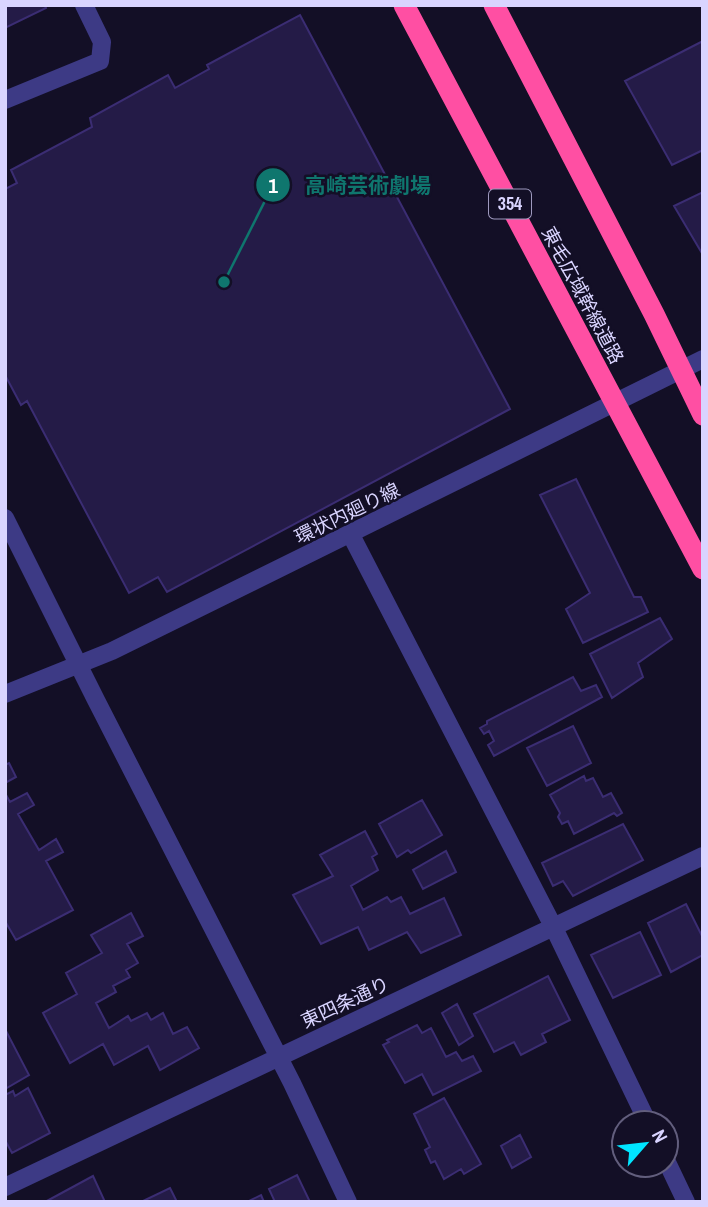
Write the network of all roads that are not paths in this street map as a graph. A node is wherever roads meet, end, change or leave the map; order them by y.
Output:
1 (85, 5) edge
2 (404, 5) edge
3 (494, 5) edge
4 (5, 100) edge
5 (703, 359) edge
6 (681, 370) junction
7 (614, 404) junction
8 (703, 415) edge
9 (5, 518) edge
10 (351, 535) junction
11 (703, 569) edge
12 (80, 666) junction
13 (5, 694) edge
14 (703, 856) edge
15 (554, 928) junction
16 (278, 1056) junction
17 (641, 1109) edge
18 (675, 1179) edge
19 (5, 1187) edge
20 (348, 1202) edge
21 (686, 1202) edge

1 - 4 street
2 - 7 highway, 東毛広域幹線道路 / 354
3 - 6 highway
5 - 6 street, 環状内廻り線
6 - 7 street, 環状内廻り線
6 - 8 highway
7 - 10 street, 環状内廻り線
7 - 11 highway, 東毛広域幹線道路 / 354
9 - 12 street
10 - 12 street, 環状内廻り線
10 - 15 street
12 - 13 street, 環状内廻り線
12 - 16 street
14 - 15 street, 東四条通り
15 - 16 street, 東四条通り
15 - 17 street
16 - 19 street, 東四条通り
16 - 20 street
18 - 21 street

